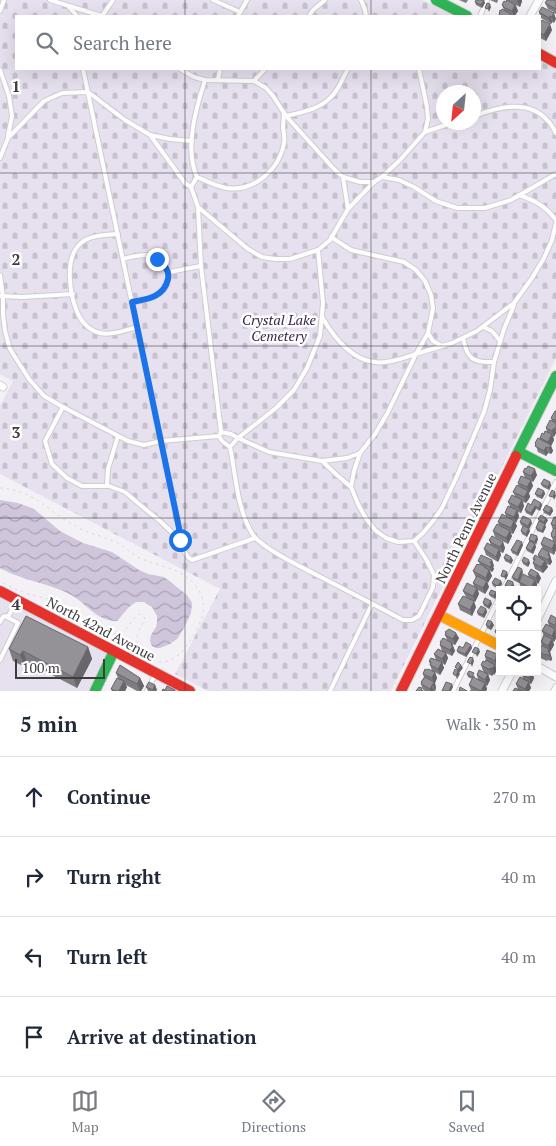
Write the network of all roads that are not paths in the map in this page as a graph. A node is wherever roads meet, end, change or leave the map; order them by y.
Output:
1 (4, 0) edge
2 (50, 0) edge
3 (113, 0) edge
4 (213, 0) edge
5 (246, 0) edge
6 (325, 0) edge
7 (361, 0) edge
8 (437, 0) edge
9 (487, 0) edge
10 (538, 0) edge
11 (67, 6) junction
12 (0, 11) edge
13 (239, 14) edge
14 (76, 15) edge
15 (98, 15) edge
16 (103, 15) edge
17 (309, 15) edge
18 (366, 15) edge
19 (465, 15) edge
20 (480, 15) edge
21 (530, 15) edge
22 (541, 55) edge
23 (556, 63) edge
24 (0, 70) edge
25 (84, 70) edge
26 (182, 70) edge
27 (220, 70) edge
28 (264, 70) edge
29 (347, 70) edge
30 (418, 70) edge
31 (205, 80) junction
32 (218, 80) junction
33 (254, 81) junction
34 (88, 92) junction
35 (285, 114) junction
36 (481, 114) edge
37 (436, 128) edge
38 (425, 132) junction
39 (556, 133) edge
40 (150, 135) junction
41 (8, 138) junction
42 (192, 141) junction
43 (0, 158) edge
44 (556, 174) edge
45 (197, 177) junction
46 (343, 177) junction
47 (382, 178) junction
48 (374, 182) junction
49 (191, 187) junction
50 (519, 195) junction
51 (198, 207) junction
52 (348, 209) junction
53 (556, 221) edge
54 (118, 234) junction
55 (332, 237) junction
56 (318, 250) junction
57 (123, 259) junction
58 (201, 266) junction
59 (168, 272) junction
60 (0, 275) edge
61 (72, 294) junction
62 (2, 296) edge
63 (132, 302) junction
64 (514, 303) junction
65 (322, 317) junction
66 (137, 327) junction
67 (483, 327) junction
68 (428, 332) junction
69 (463, 338) junction
70 (500, 341) junction
71 (442, 346) junction
72 (416, 354) junction
73 (494, 362) junction
74 (556, 376) edge
75 (63, 407) junction
76 (220, 434) junction
77 (118, 436) junction
78 (238, 438) junction
79 (161, 441) junction
80 (230, 447) junction
81 (519, 452) junction
82 (360, 453) junction
83 (322, 461) junction
84 (556, 471) edge
85 (556, 482) edge
86 (107, 486) junction
87 (351, 487) junction
88 (255, 538) junction
89 (180, 540) junction
90 (414, 541) junction
91 (556, 581) edge
92 (505, 586) edge
93 (0, 591) edge
94 (17, 600) junction
95 (372, 604) junction
96 (496, 604) edge
97 (541, 612) edge
98 (439, 615) junction
99 (8, 617) junction
100 (0, 622) edge
101 (480, 636) junction
102 (496, 644) edge
103 (114, 651) junction
104 (0, 660) edge
105 (541, 668) edge
106 (156, 673) junction
107 (510, 676) edge
108 (556, 676) edge
109 (556, 686) edge
110 (95, 691) edge
111 (147, 691) edge
112 (190, 691) edge
113 (330, 691) edge
114 (401, 691) edge
115 (453, 691) edge
116 (502, 691) edge
117 (554, 691) edge

1 - 12 lane
2 - 11 lane
3 - 16 lane
4 - 13 lane
5 - 13 lane
6 - 17 lane
7 - 18 lane
8 - 19 street
9 - 20 lane
10 - 21 street
11 - 14 lane
11 - 15 lane
22 - 23 street
24 - 41 lane
25 - 34 lane
26 - 31 lane
27 - 32 lane
28 - 33 lane
29 - 35 lane
30 - 38 lane
31 - 32 lane
31 - 42 lane
32 - 33 lane
33 - 35 lane
34 - 40 lane
34 - 41 lane
34 - 54 lane
35 - 45 lane
35 - 46 lane
36 - 39 lane
37 - 38 lane
38 - 47 lane
40 - 42 lane
40 - 49 lane
41 - 43 lane
42 - 45 lane
44 - 50 lane
45 - 49 lane
46 - 48 lane
46 - 52 lane
47 - 48 lane
47 - 50 lane
48 - 52 lane
49 - 51 lane
50 - 53 lane
51 - 56 lane
51 - 58 lane
52 - 55 lane
53 - 64 lane
54 - 57 lane
54 - 61 lane
55 - 56 lane
55 - 68 lane
56 - 65 lane
57 - 59 lane
57 - 63 lane
58 - 59 lane
58 - 76 lane
59 - 63 lane
60 - 62 lane
61 - 62 lane
61 - 66 lane
62 - 75 lane
63 - 66 lane
64 - 67 lane
64 - 70 lane
65 - 72 lane
65 - 78 lane
66 - 79 lane
67 - 69 lane
67 - 70 lane
68 - 71 lane
68 - 72 lane
69 - 71 lane
69 - 73 lane
70 - 73 lane
71 - 72 lane
72 - 82 lane
73 - 90 lane
74 - 81 street, North Penn Avenue
75 - 77 lane
75 - 86 lane
76 - 78 lane
76 - 79 lane
76 - 80 lane
77 - 79 lane
77 - 86 lane
78 - 80 lane
78 - 83 lane
79 - 89 lane
80 - 88 lane
81 - 84 street
81 - 98 street, North Penn Avenue
82 - 83 lane
82 - 87 lane
83 - 87 lane
85 - 92 lane
86 - 89 lane
87 - 90 lane
88 - 89 lane
88 - 95 lane
90 - 95 lane
91 - 97 street
93 - 94 street, North 42nd Avenue
94 - 99 lane
94 - 103 street, North 42nd Avenue
95 - 113 lane
96 - 101 lane
98 - 101 street
98 - 114 street, North Penn Avenue
99 - 100 lane
99 - 104 lane
101 - 102 street
101 - 115 lane
103 - 106 street, North 42nd Avenue
103 - 110 street
105 - 108 street
106 - 111 lane
106 - 112 street, North 42nd Avenue
107 - 116 street
109 - 117 lane

